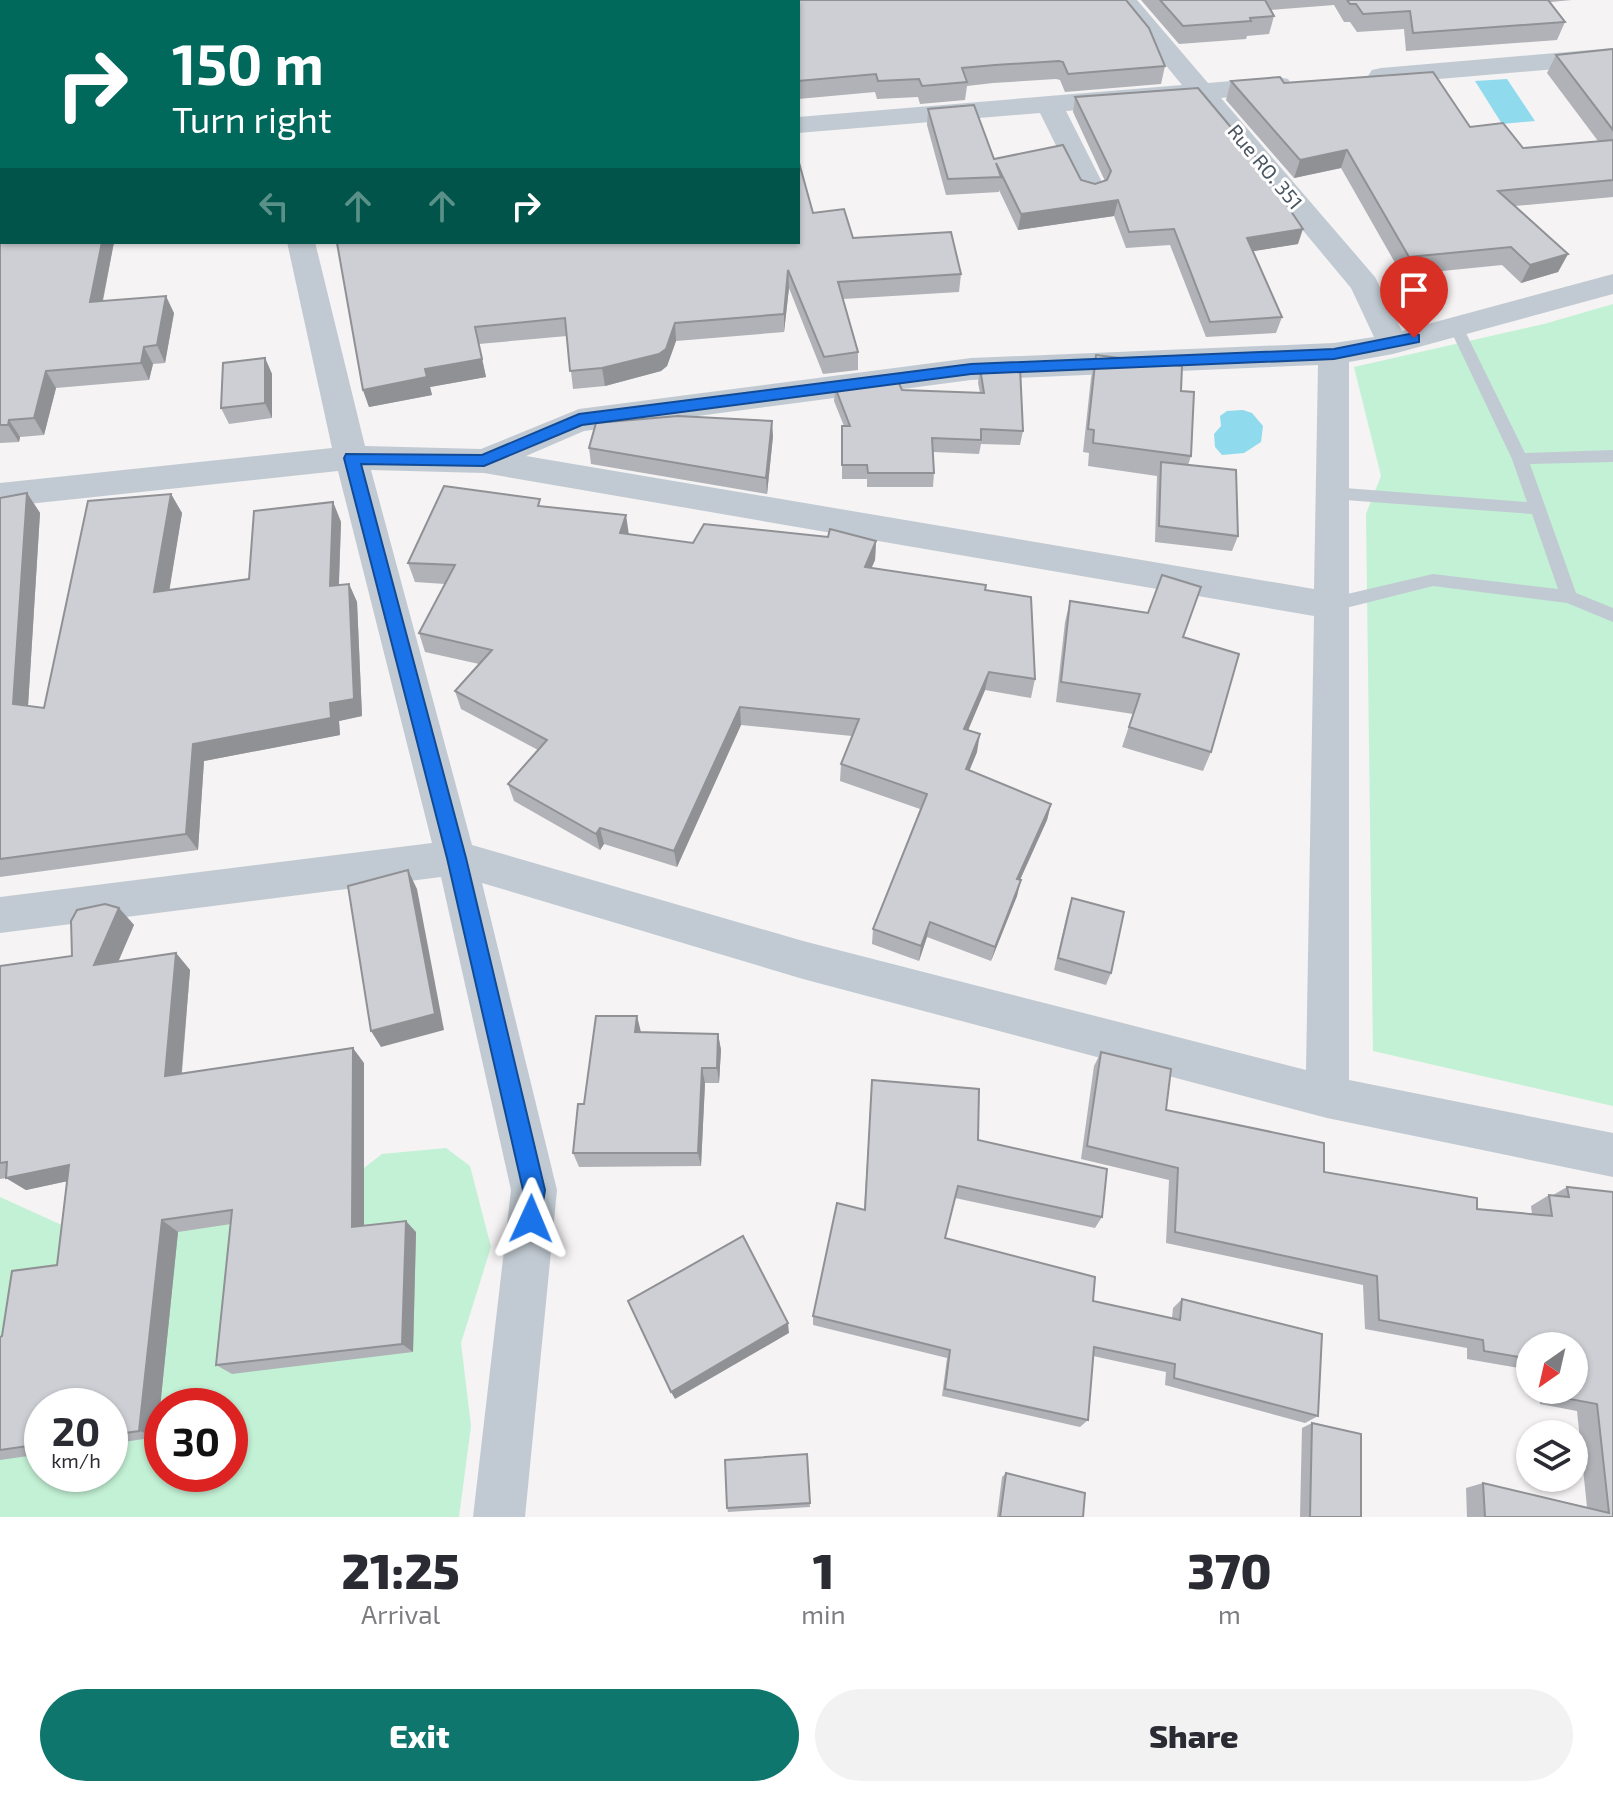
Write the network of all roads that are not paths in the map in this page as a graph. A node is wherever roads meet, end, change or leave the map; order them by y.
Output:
1 (1124, 0) edge
2 (1613, 56) edge
3 (1360, 78) edge
4 (1296, 83) edge
5 (1202, 92) junction
6 (1049, 104) junction
7 (800, 125) edge
8 (1091, 188) edge
9 (301, 244) edge
10 (1613, 284) edge
11 (1456, 327) junction
12 (1393, 344) junction
13 (1334, 354) junction
14 (1613, 456) edge
15 (351, 458) junction
16 (1520, 459) junction
17 (484, 461) junction
18 (1332, 493) junction
19 (0, 495) edge
20 (1537, 509) junction
21 (1569, 597) junction
22 (1330, 605) junction
23 (1613, 615) edge
24 (456, 858) junction
25 (0, 915) edge
26 (1327, 1097) junction
27 (1613, 1155) edge
28 (499, 1517) edge

1 - 5 street, Rue RO. 351
2 - 3 street
4 - 5 street
5 - 6 street
5 - 12 street, Rue RO. 351
6 - 7 street
6 - 8 street
9 - 15 street
10 - 11 street
11 - 12 street
11 - 16 lane
12 - 13 street
13 - 17 street
13 - 18 street
14 - 16 lane
15 - 17 street
15 - 19 street
15 - 24 street
16 - 20 lane
17 - 22 street
18 - 20 lane
18 - 22 street
20 - 21 lane
21 - 22 lane
21 - 23 lane
22 - 26 street
24 - 25 street
24 - 26 street
24 - 28 street
26 - 27 street

